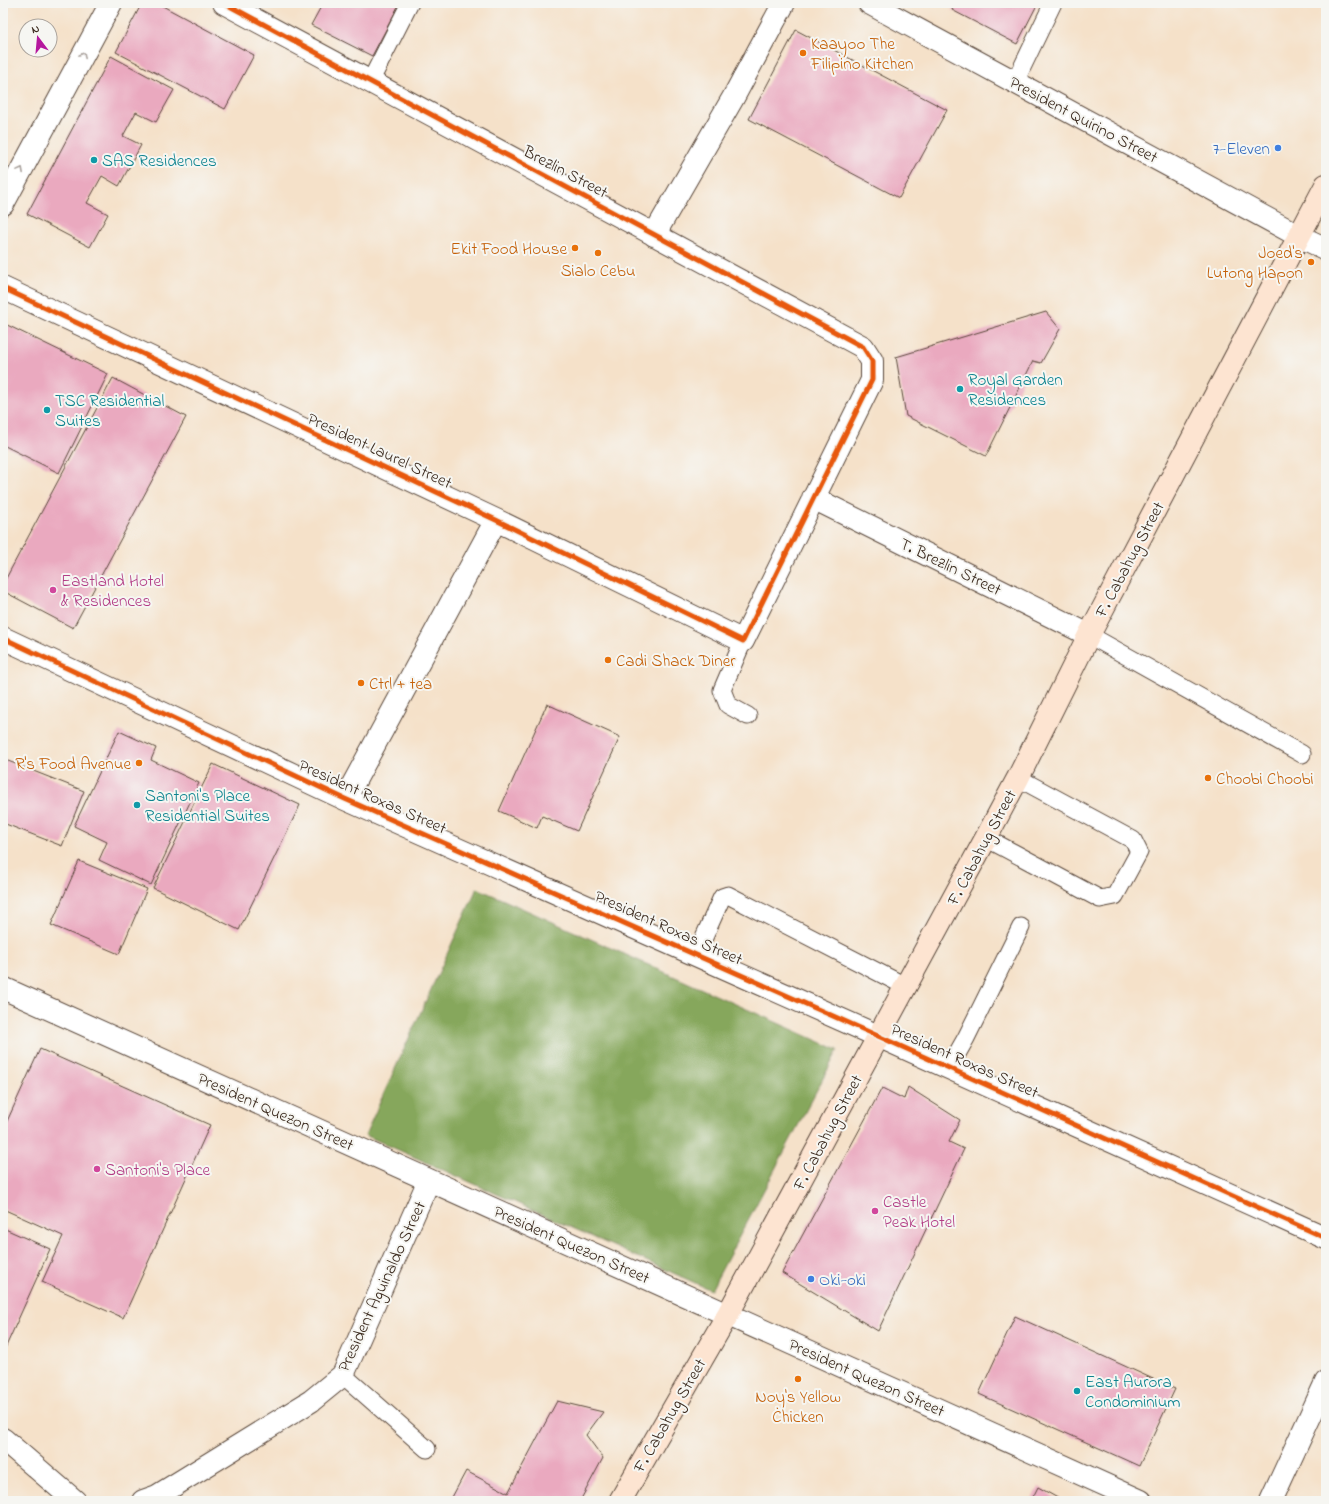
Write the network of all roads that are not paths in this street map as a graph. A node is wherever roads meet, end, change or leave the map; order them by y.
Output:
1 (111, 3) edge
2 (224, 3) edge
3 (410, 3) edge
4 (784, 3) edge
5 (869, 3) edge
6 (1053, 3) edge
7 (370, 82) junction
8 (1015, 82) junction
9 (1326, 185) edge
10 (3, 204) edge
11 (654, 235) junction
12 (1299, 236) junction
13 (1326, 249) edge
14 (3, 288) edge
15 (813, 498) junction
16 (496, 520) junction
17 (1089, 635) junction
18 (3, 638) edge
19 (743, 641) junction
20 (748, 716) dead end
21 (1302, 754) dead end
22 (1018, 778) junction
23 (345, 799) junction
24 (986, 838) junction
25 (1021, 927) dead end
26 (696, 955) junction
27 (905, 986) junction
28 (3, 988) edge
29 (878, 1036) junction
30 (949, 1068) junction
31 (429, 1180) junction
32 (1326, 1238) edge
33 (728, 1314) junction
34 (343, 1375) junction
35 (1326, 1382) edge
36 (3, 1439) edge
37 (427, 1449) dead end
38 (75, 1501) edge
39 (143, 1501) edge
40 (620, 1501) edge
41 (1141, 1501) edge
42 (1271, 1501) edge

10 -> 1 street
2 - 7 street, Brezlin Street
3 - 7 lane
4 - 11 street
5 - 8 street, President Quirino Street
6 - 8 lane
7 - 11 street, Brezlin Street
8 - 12 street, President Quirino Street
9 - 12 main road, F. Cabahug Street
11 - 15 street, Brezlin Street
12 - 13 street, President Quirino Street
12 - 17 main road, F. Cabahug Street
14 - 16 street, President Laurel Street
15 - 17 street, T. Brezlin Street
15 - 19 street
16 - 19 street, President Laurel Street
16 - 23 street
17 - 21 lane
17 - 22 main road, F. Cabahug Street
18 - 23 street, President Roxas Street
19 - 20 lane
22 - 24 main road, F. Cabahug Street
22 - 24 lane
23 - 26 street, President Roxas Street
24 - 27 main road, F. Cabahug Street
25 - 30 lane
26 - 27 lane
26 - 29 street, President Roxas Street
27 - 29 main road, F. Cabahug Street
28 - 31 street, President Quezon Street
29 - 30 street, President Roxas Street
29 - 33 main road, F. Cabahug Street
30 - 32 street, President Roxas Street
31 - 33 street, President Quezon Street
31 - 34 street, President Aguinaldo Street
33 - 40 main road, F. Cabahug Street
33 - 41 street, President Quezon Street
34 - 37 lane
34 - 39 street, President Aguinaldo Street
35 - 42 street
36 - 38 street

